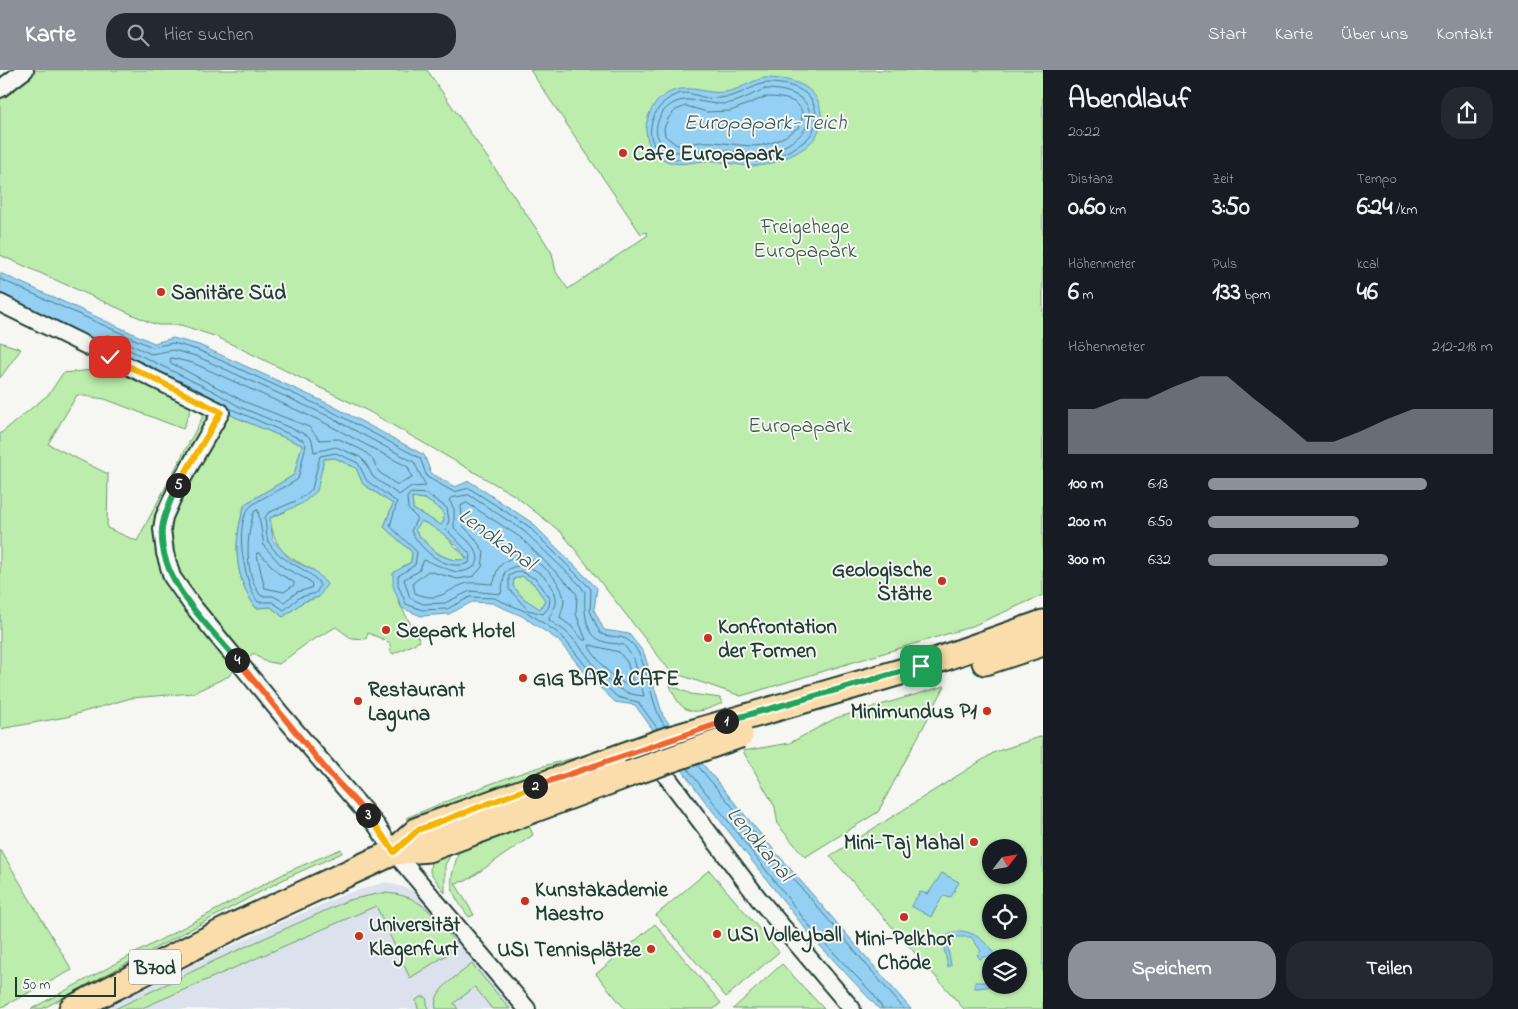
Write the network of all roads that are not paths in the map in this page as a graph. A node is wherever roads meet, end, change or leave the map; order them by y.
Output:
1 (25, 70) edge
2 (0, 88) edge
3 (0, 303) edge
4 (1043, 623) edge
5 (1040, 645) edge
6 (738, 726) junction
7 (652, 757) dead end
8 (394, 852) junction
9 (72, 1009) edge
10 (527, 1009) edge
11 (852, 1009) edge

1 - 2 street
3 - 8 street
4 - 6 main road, B70d
5 - 6 main road, B70d
6 - 8 main road, B70d, bridge
7 - 11 street
8 - 9 main road, B70d
8 - 10 street

